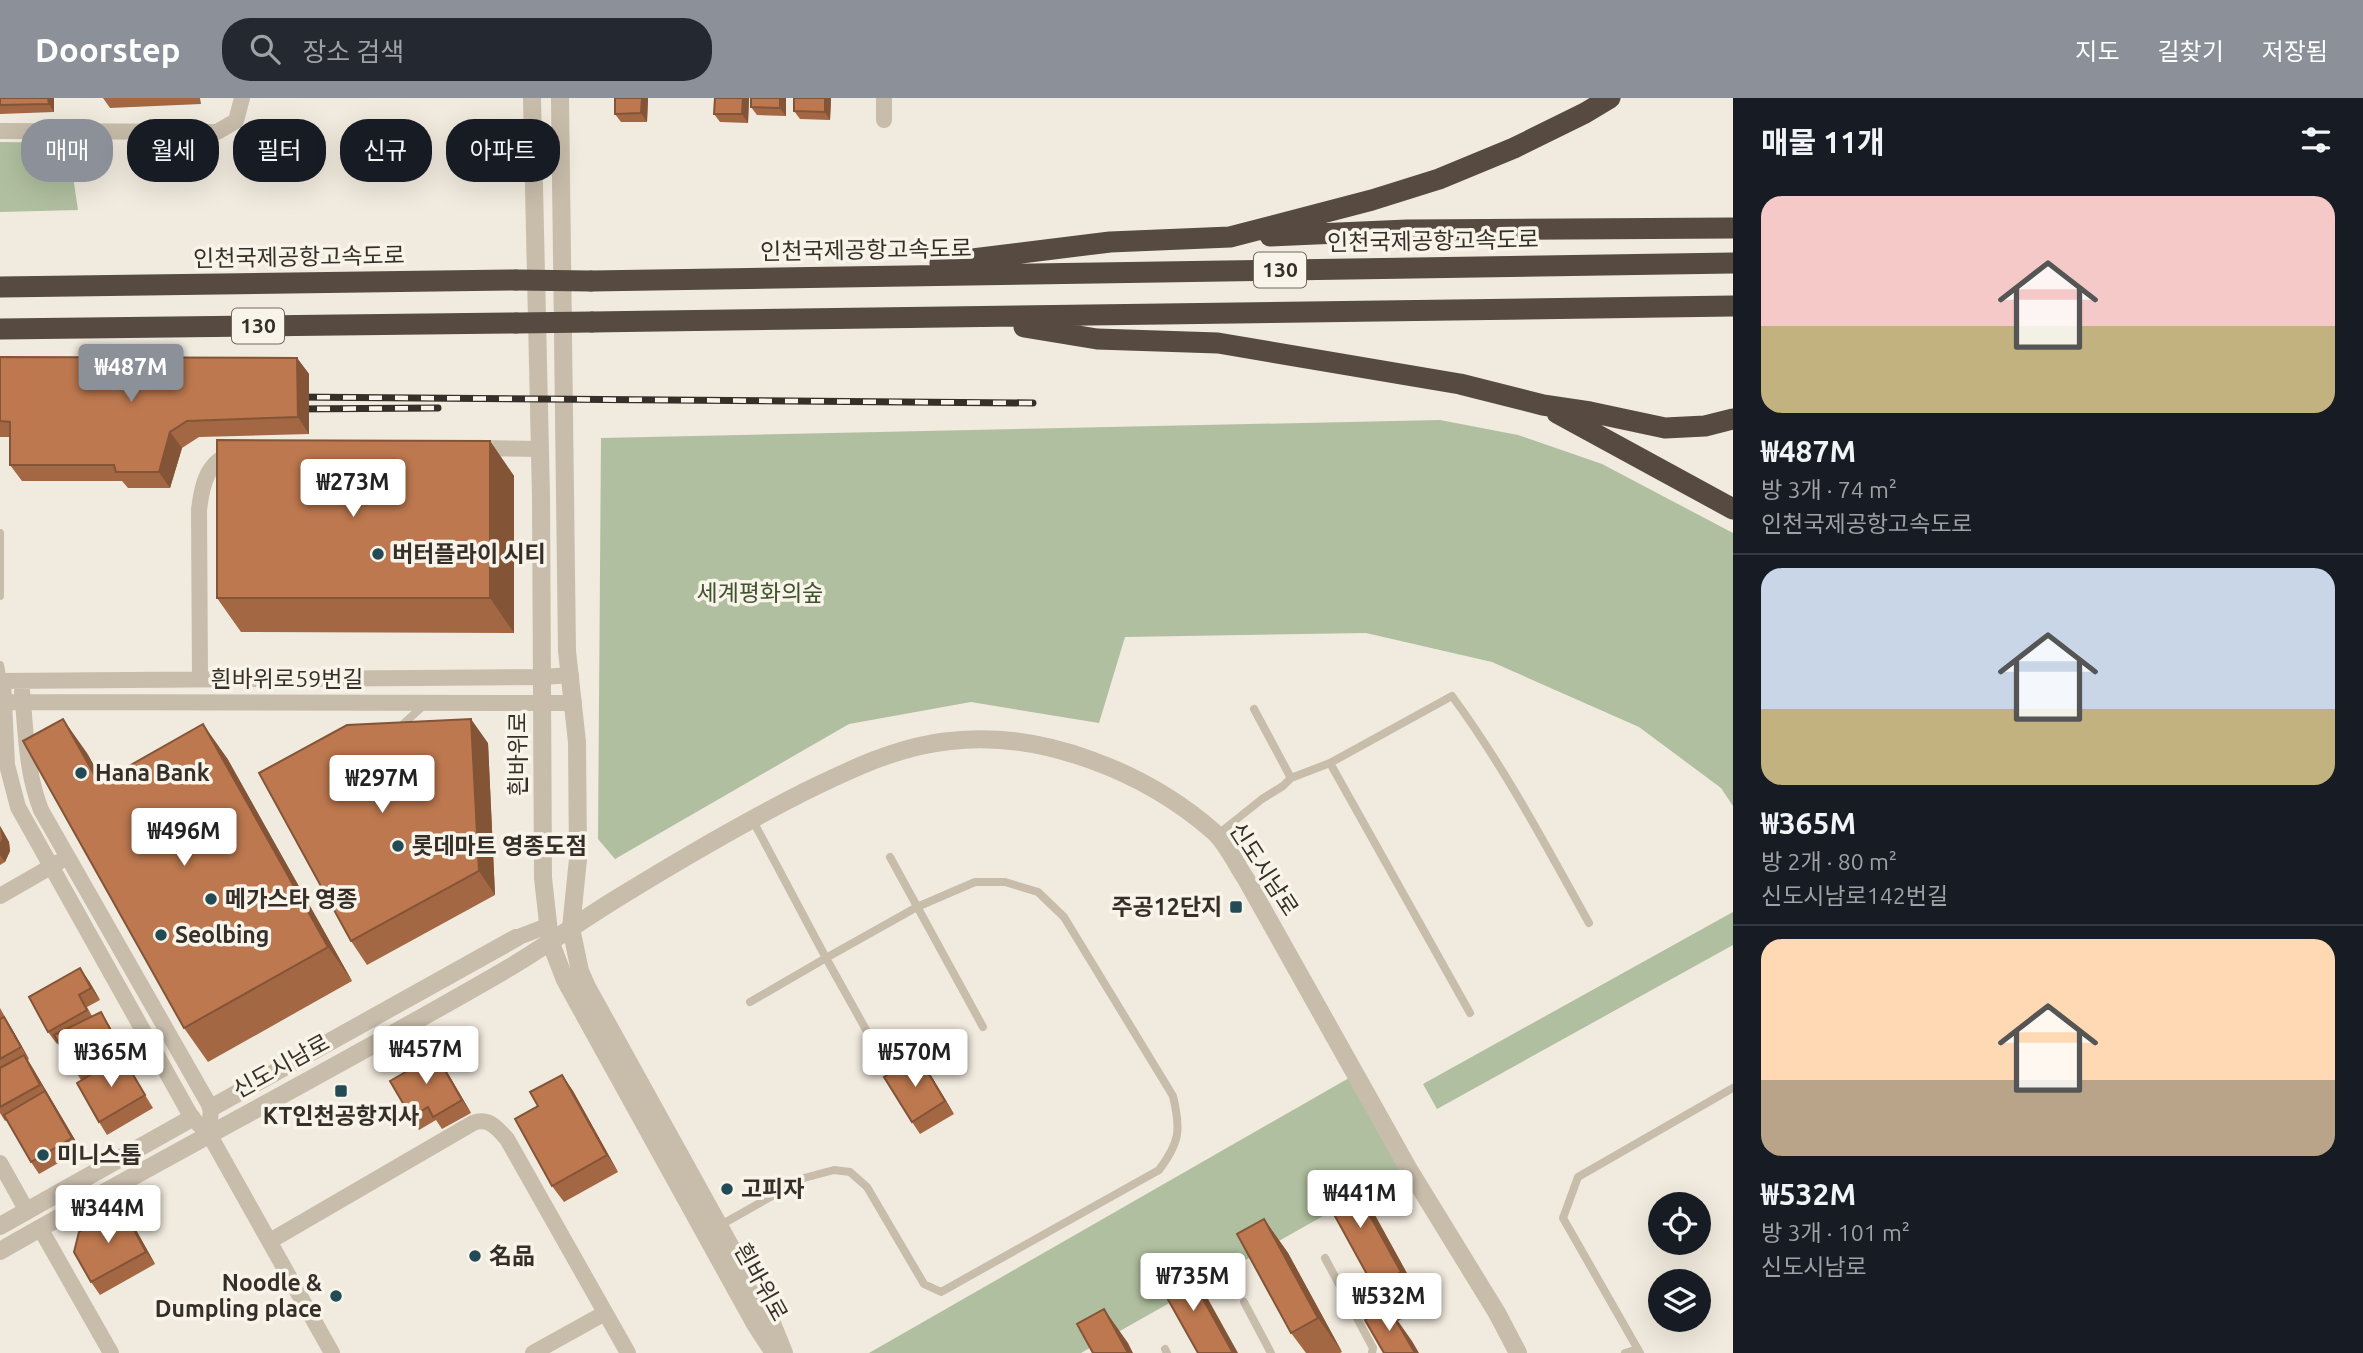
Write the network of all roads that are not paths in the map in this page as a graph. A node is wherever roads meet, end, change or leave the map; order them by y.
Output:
1 (242, 98) edge
2 (532, 98) edge
3 (560, 98) edge
4 (884, 98) edge
5 (1610, 98) edge
6 (884, 120) dead end
7 (0, 131) edge
8 (1733, 228) edge
9 (1230, 237) junction
10 (1733, 263) edge
11 (828, 276) junction
12 (0, 287) edge
13 (1733, 306) edge
14 (968, 318) junction
15 (0, 328) edge
16 (1543, 405) junction
17 (1733, 419) edge
18 (460, 448) edge
19 (540, 449) junction
20 (255, 450) edge
21 (1733, 509) edge
22 (0, 533) edge
23 (0, 596) edge
24 (571, 675) junction
25 (1, 676) edge
26 (543, 677) junction
27 (200, 678) junction
28 (20, 681) junction
29 (23, 701) junction
30 (2, 702) edge
31 (427, 702) junction
32 (543, 702) junction
33 (574, 703) junction
34 (1254, 709) dead end
35 (397, 730) edge
36 (1330, 763) junction
37 (1291, 778) junction
38 (752, 819) junction
39 (1217, 835) junction
40 (68, 857) junction
41 (890, 857) dead end
42 (51, 867) junction
43 (0, 896) edge
44 (918, 907) junction
45 (571, 922) junction
46 (1589, 923) dead end
47 (548, 934) junction
48 (516, 938) joint
49 (826, 958) junction
50 (750, 1002) dead end
51 (1470, 1013) dead end
52 (983, 1027) dead end
53 (874, 1044) dead end
54 (1733, 1088) edge
55 (211, 1108) junction
56 (192, 1118) junction
57 (209, 1134) junction
58 (0, 1163) edge
59 (27, 1211) junction
60 (0, 1226) edge
61 (719, 1226) junction
62 (40, 1228) junction
63 (270, 1241) junction
64 (0, 1251) edge
65 (1325, 1258) dead end
66 (1244, 1302) dead end
67 (605, 1313) junction
68 (777, 1351) edge
69 (1639, 1351) edge
70 (111, 1353) edge
71 (332, 1353) edge
72 (533, 1353) edge
73 (628, 1353) edge
74 (1271, 1353) edge
75 (1372, 1353) edge
76 (1518, 1353) edge
77 (1625, 1353) edge

1 - 7 street
2 - 19 street, 흰바위로
3 - 24 street, 흰바위로
4 - 6 street
5 - 9 highway
8 - 9 highway
9 - 11 highway
10 - 11 highway, 인천국제공항고속도로 / 130
11 - 12 highway, 인천국제공항고속도로 / 130, bridge
13 - 14 highway, 130
14 - 15 highway, 130, bridge
14 - 16 highway
16 - 17 highway
16 - 21 highway
18 - 19 street
19 - 26 street, 흰바위로
20 - 27 street
22 - 23 lane
24 - 26 street, 흰바위로59번길
24 - 33 street, 흰바위로
25 - 28 street, 흰바위로59번길
25 - 30 street
26 - 27 street, 흰바위로59번길
26 - 32 street, 흰바위로
27 - 28 street, 흰바위로59번길
28 - 29 street
29 - 30 street, 흰바위로59번길
29 - 31 street, 흰바위로59번길
29 - 40 street
30 - 42 street
31 - 32 street, 흰바위로59번길
31 - 35 lane
32 - 33 street, 흰바위로59번길
32 - 47 street, 흰바위로
33 - 45 street, 흰바위로
34 - 37 lane
36 - 37 lane
36 - 46 lane
36 - 51 lane
37 - 39 lane
38 - 39 street, 신도시남로
38 - 45 street, 신도시남로
38 - 49 lane
39 - 76 street, 신도시남로
40 - 42 street
40 - 55 street
41 - 44 lane
42 - 43 street
42 - 56 street
44 - 49 lane
44 - 52 lane
44 - 61 lane
45 - 47 street, 신도시남로
45 - 61 street, 흰바위로
47 - 48 street, 신도시남로
47 - 57 street, 신도시남로
47 - 68 street, 흰바위로
48 - 55 street, 신도시남로
49 - 50 lane
49 - 53 lane
54 - 69 lane
55 - 56 street, 신도시남로
55 - 57 street
56 - 57 street
56 - 59 street, 신도시남로
57 - 62 street, 신도시남로
57 - 63 street
58 - 59 street
59 - 60 street, 신도시남로
61 - 68 street, 흰바위로
62 - 64 street, 신도시남로
62 - 70 street
63 - 67 street
63 - 71 street
65 - 75 lane
66 - 74 lane
67 - 72 street
67 - 73 street
69 - 77 lane

